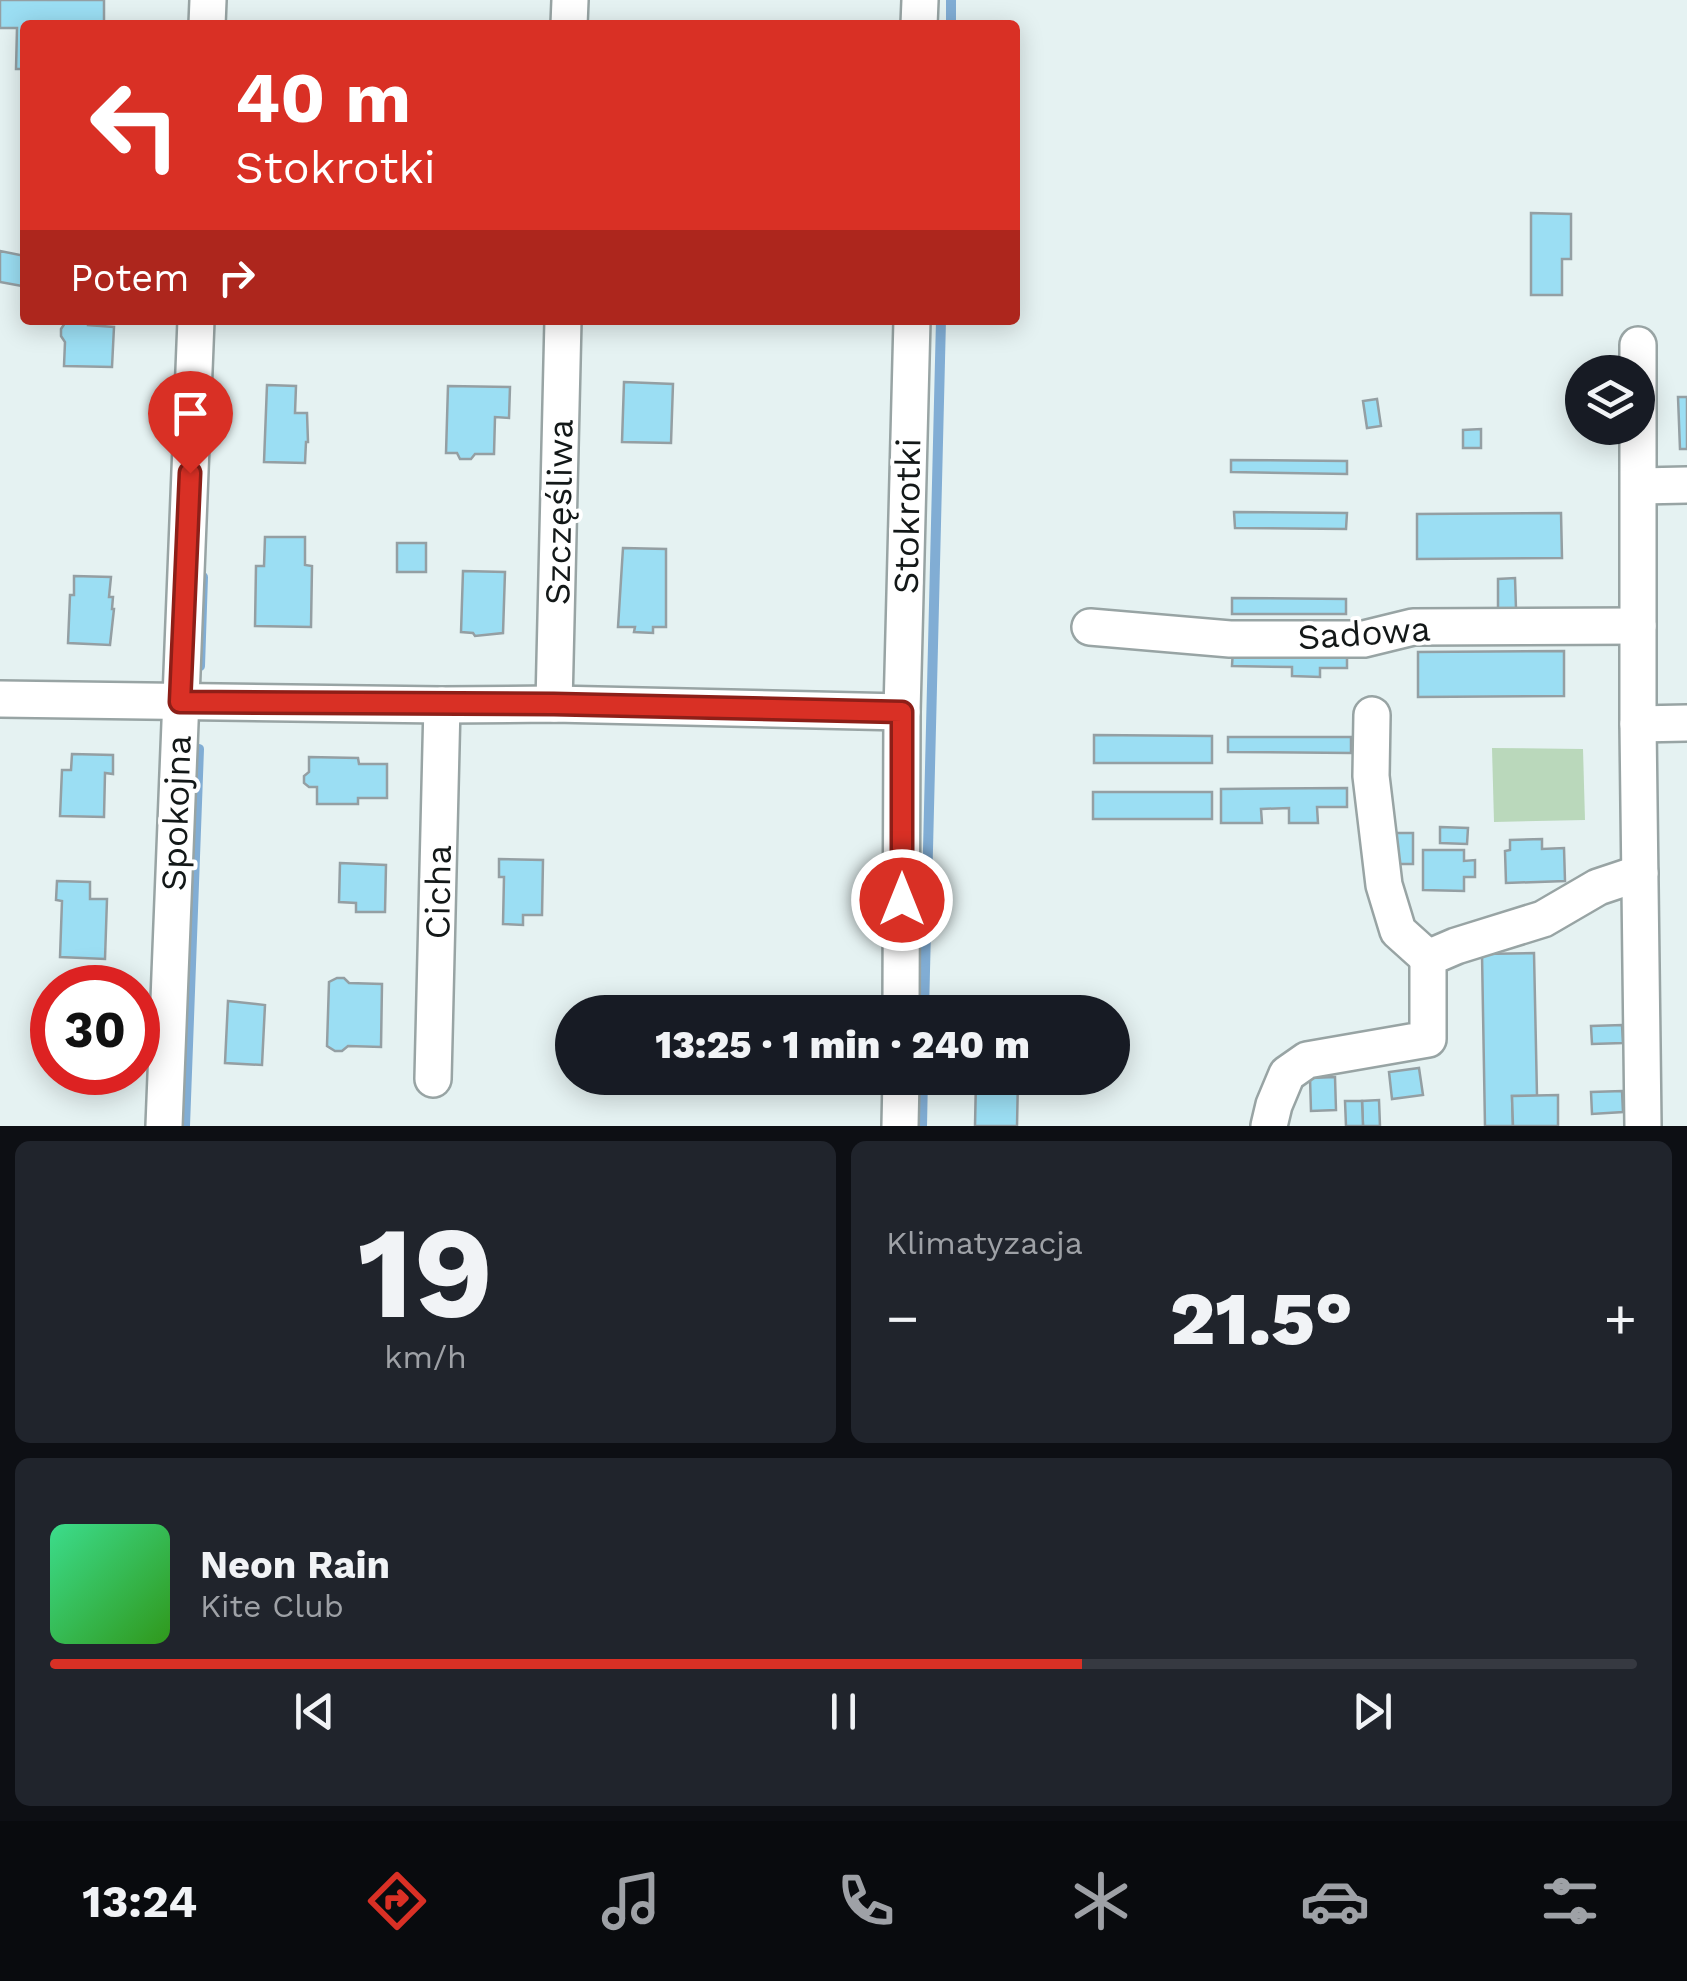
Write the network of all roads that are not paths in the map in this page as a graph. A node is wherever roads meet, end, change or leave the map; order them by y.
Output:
1 (196, 325) edge
2 (563, 325) edge
3 (912, 325) edge
4 (1638, 345) dead end
5 (1640, 486) junction
6 (1687, 486) edge
7 (1090, 626) dead end
8 (1638, 626) junction
9 (0, 699) edge
10 (180, 702) junction
11 (554, 704) junction
12 (442, 705) junction
13 (902, 712) junction
14 (1372, 715) dead end
15 (1687, 723) edge
16 (1638, 724) junction
17 (1640, 873) junction
18 (1428, 958) junction
19 (901, 995) edge
20 (433, 1079) dead end
21 (900, 1095) edge
22 (164, 1126) edge
23 (900, 1126) edge
24 (1269, 1126) edge
25 (1643, 1126) edge

1 - 10 street, Spokojna
2 - 11 street, Szczęśliwa
3 - 13 street, Stokrotki
4 - 5 street
5 - 6 street
5 - 8 street
7 - 8 street, Sadowa
8 - 16 street
9 - 10 street
10 - 12 street
10 - 22 street, Spokojna
11 - 12 street
11 - 13 street
12 - 20 street, Cicha
13 - 19 street, Stokrotki
14 - 18 street
15 - 16 street
16 - 17 street
17 - 18 street
17 - 25 street
18 - 24 street
21 - 23 street

